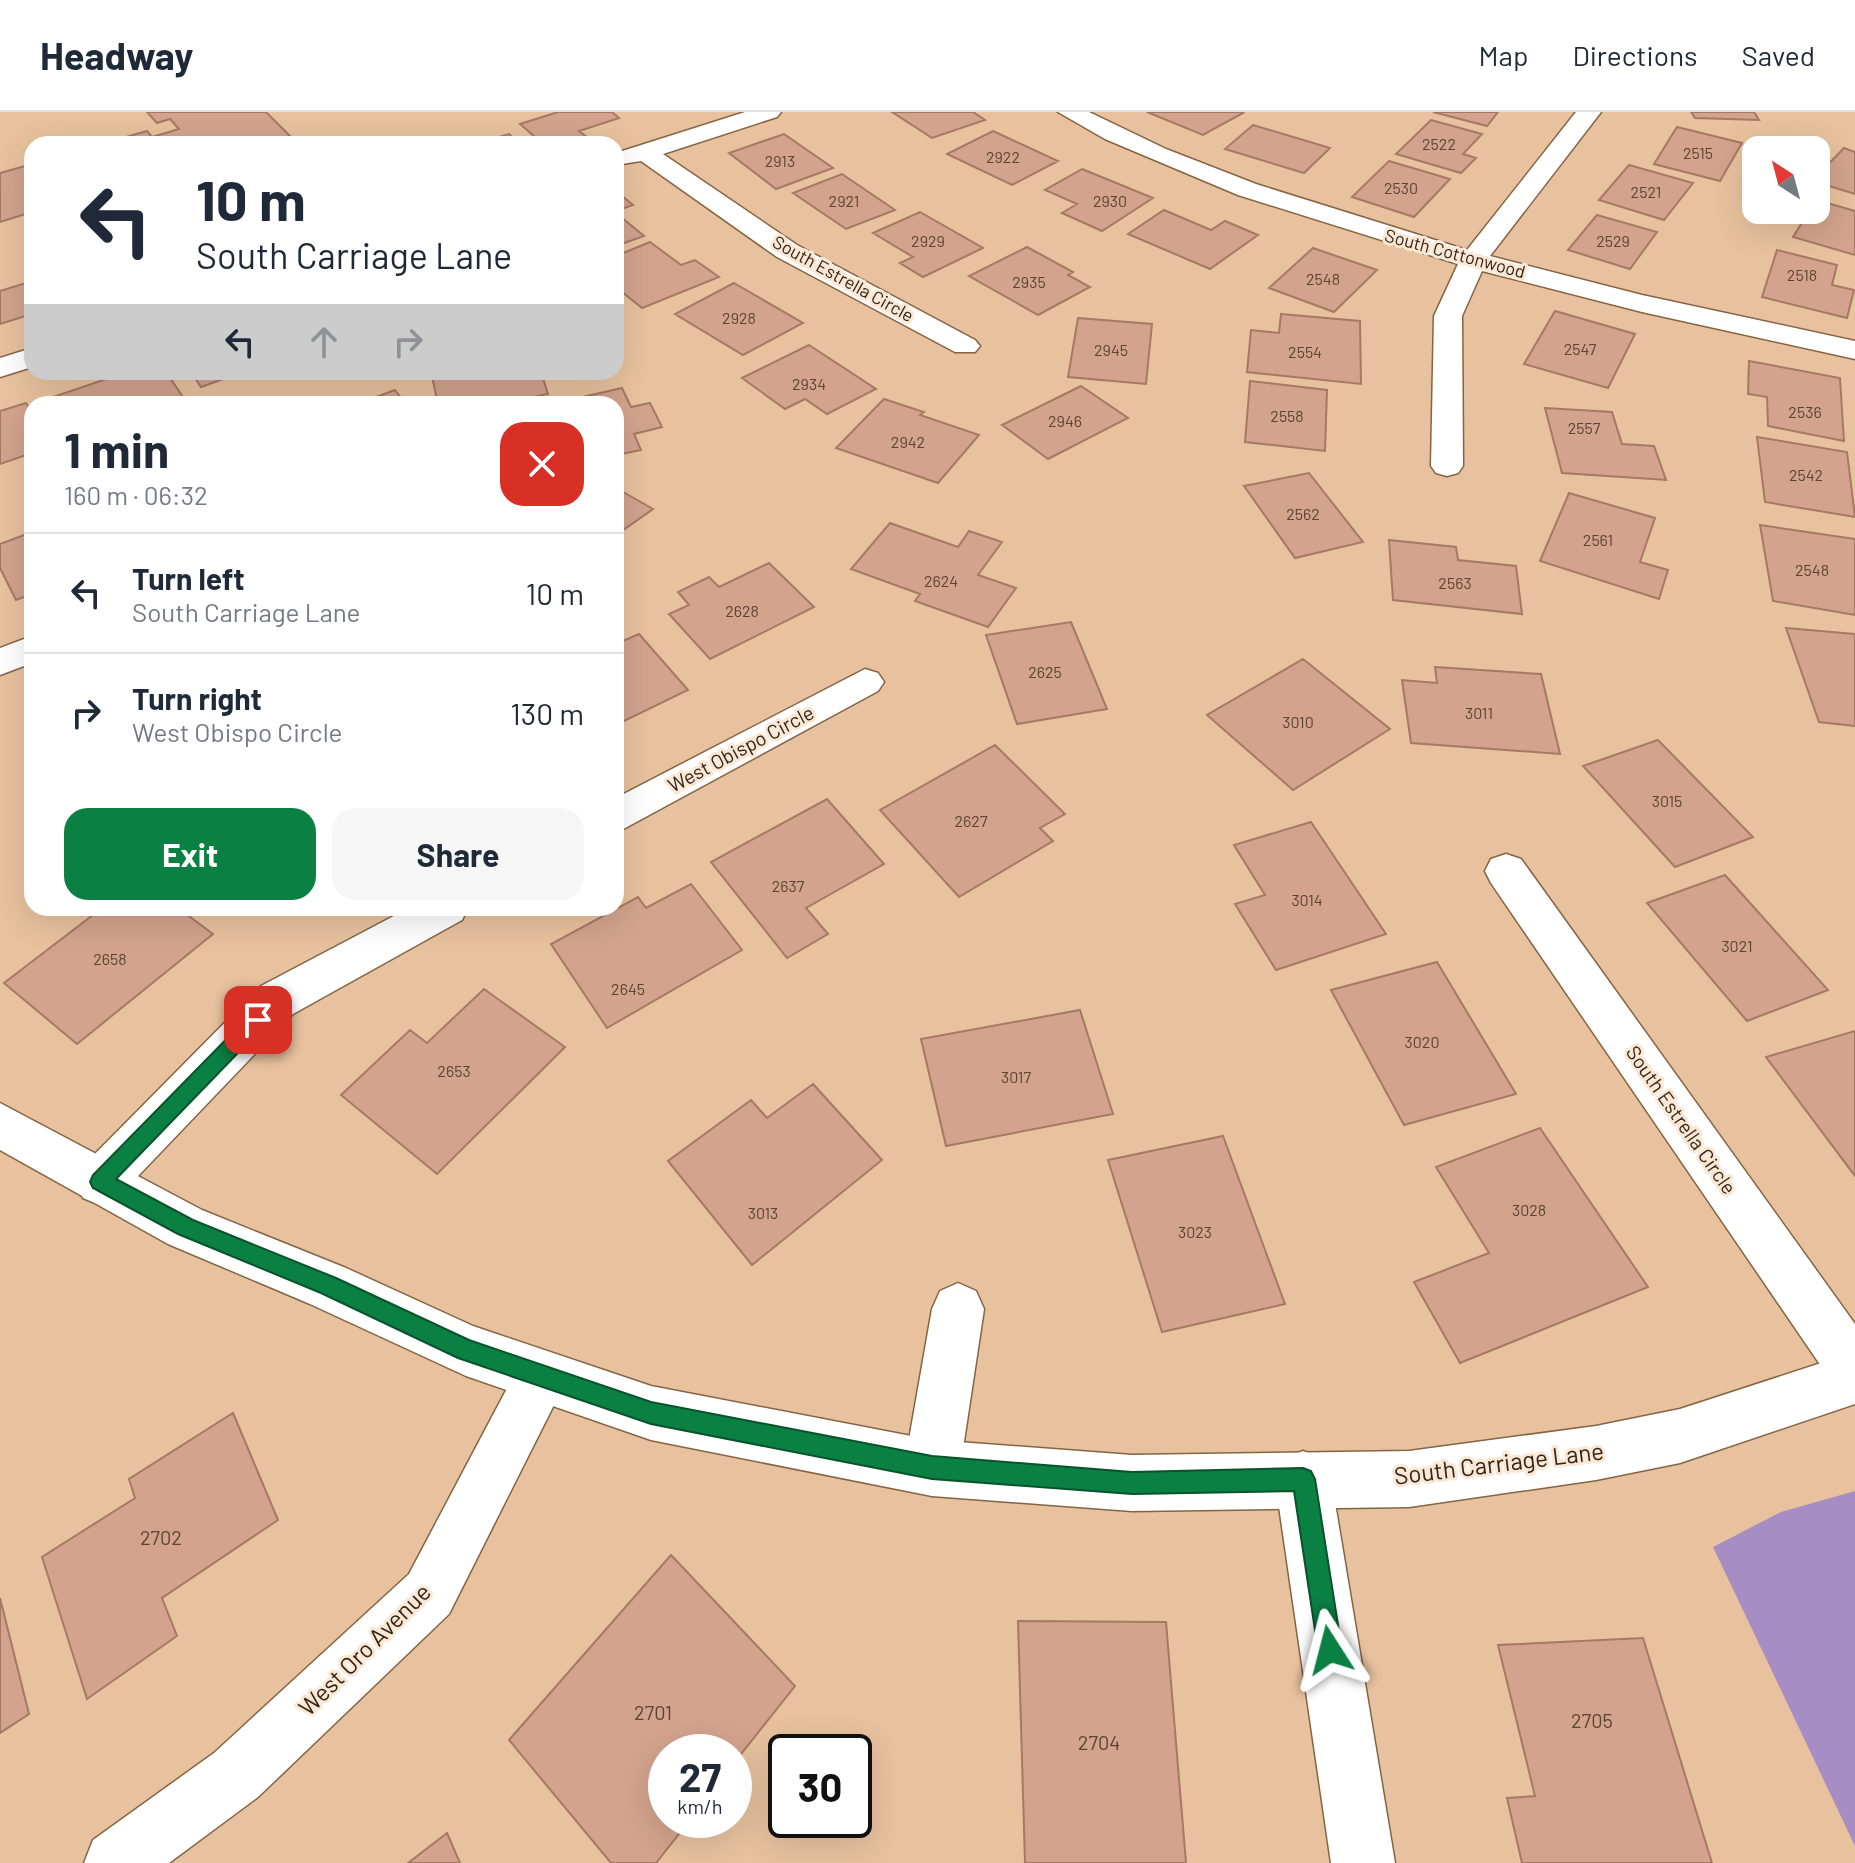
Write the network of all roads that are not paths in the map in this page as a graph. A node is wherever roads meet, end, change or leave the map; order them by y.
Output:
1 (769, 112) edge
2 (1070, 112) edge
3 (1589, 112) edge
4 (644, 152) junction
5 (624, 158) edge
6 (1473, 260) junction
7 (965, 346) dead end
8 (1855, 350) edge
9 (24, 360) edge
10 (0, 368) edge
11 (1447, 466) dead end
12 (24, 652) edge
13 (0, 662) edge
14 (865, 682) dead end
15 (624, 813) edge
16 (1506, 871) dead end
17 (432, 916) edge
18 (0, 1125) edge
19 (100, 1182) junction
20 (958, 1309) dead end
21 (1855, 1369) edge
22 (542, 1377) junction
23 (1855, 1378) edge
24 (932, 1468) junction
25 (1303, 1479) junction
26 (116, 1863) edge
27 (1363, 1863) edge

1 - 4 street
2 - 6 street, South Cottonwood
3 - 6 street
4 - 5 street
4 - 7 street, South Estrella Circle
6 - 8 street, South Cottonwood
6 - 11 street
9 - 10 street
12 - 13 street
14 - 15 street, West Obispo Circle
16 - 21 street, South Estrella Circle
17 - 19 street
18 - 19 street, South Carriage Lane
19 - 22 street, South Carriage Lane
20 - 24 street
22 - 24 street, South Carriage Lane
22 - 26 street, West Oro Avenue
23 - 25 street, South Carriage Lane
24 - 25 street, South Carriage Lane
25 - 27 street

